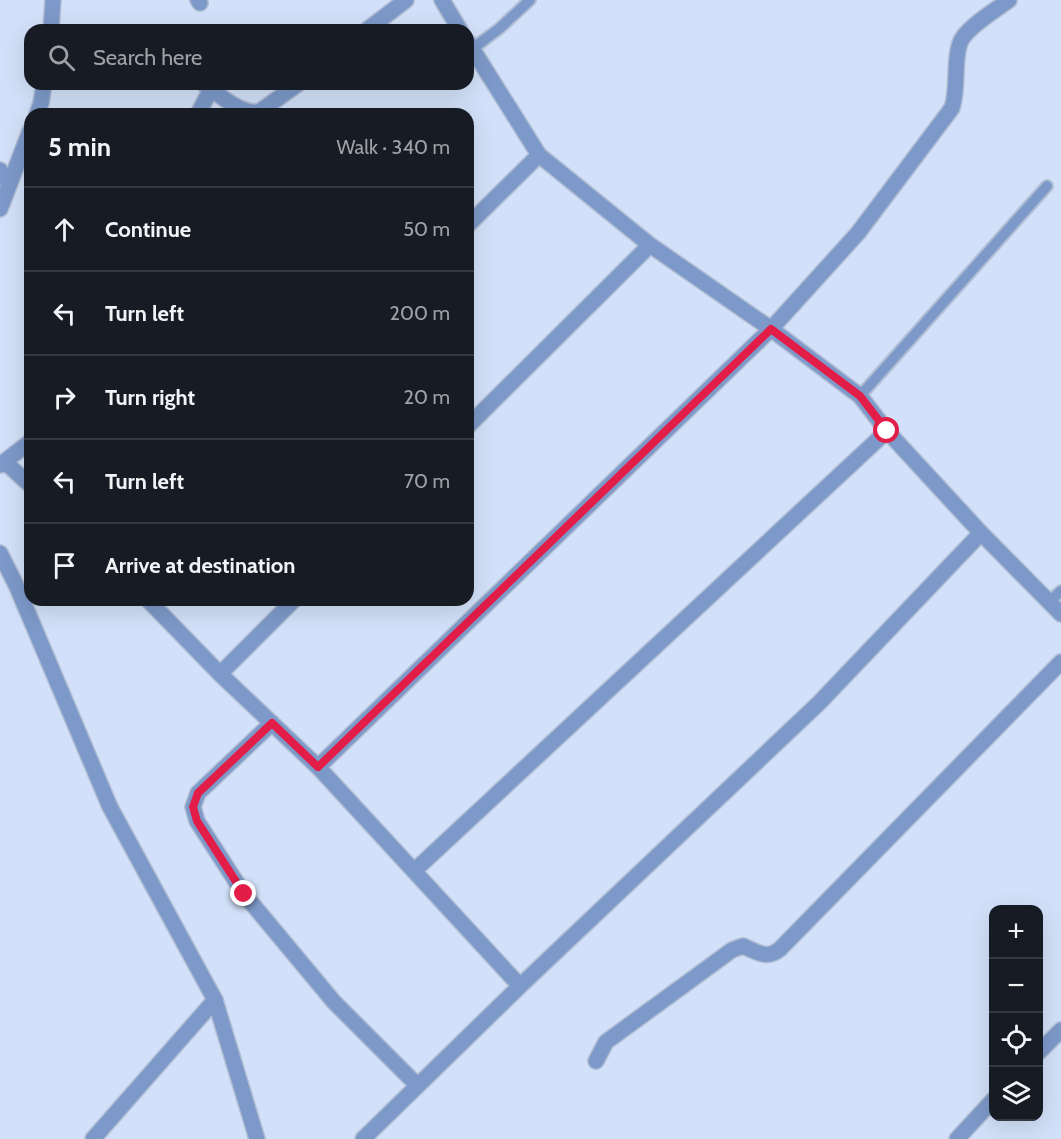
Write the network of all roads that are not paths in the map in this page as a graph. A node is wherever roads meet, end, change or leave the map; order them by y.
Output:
1 (52, 0) edge
2 (406, 0) edge
3 (441, 0) edge
4 (530, 0) edge
5 (1009, 0) edge
6 (55, 24) edge
7 (375, 24) edge
8 (456, 24) edge
9 (474, 44) edge
10 (474, 52) edge
11 (43, 90) edge
12 (207, 90) edge
13 (212, 90) edge
14 (290, 90) edge
15 (39, 108) edge
16 (200, 108) edge
17 (239, 108) edge
18 (265, 108) edge
19 (24, 146) edge
20 (539, 155) junction
21 (0, 170) edge
22 (9, 185) junction
23 (1047, 186) dead end
24 (0, 209) edge
25 (474, 219) edge
26 (650, 245) junction
27 (771, 329) junction
28 (860, 396) junction
29 (474, 420) edge
30 (887, 431) junction
31 (24, 446) edge
32 (2, 463) edge
33 (24, 480) edge
34 (981, 533) junction
35 (0, 553) edge
36 (1061, 591) edge
37 (1049, 602) junction
38 (24, 604) edge
39 (25, 606) edge
40 (154, 606) edge
41 (288, 606) edge
42 (1061, 614) edge
43 (1061, 662) edge
44 (220, 674) junction
45 (272, 723) junction
46 (318, 767) junction
47 (414, 872) junction
48 (520, 986) junction
49 (215, 999) junction
50 (1061, 1030) edge
51 (1043, 1048) edge
52 (596, 1062) dead end
53 (417, 1085) junction
54 (989, 1103) edge
55 (93, 1139) edge
56 (257, 1139) edge
57 (363, 1139) edge
58 (957, 1139) edge

1 - 6 street
2 - 7 street
3 - 8 street
4 - 9 lane
5 - 27 street
10 - 20 street
11 - 15 street
12 - 16 street
13 - 17 street
14 - 18 street
19 - 22 street
20 - 25 street
20 - 26 street
21 - 22 street
22 - 24 street
23 - 28 lane
26 - 27 street
26 - 29 street
27 - 28 street
27 - 46 street
28 - 30 street
30 - 34 street
30 - 47 street
31 - 32 street
32 - 33 street
34 - 37 street
34 - 48 street
35 - 38 street
36 - 37 lane
37 - 42 street
39 - 49 street
40 - 44 street
41 - 44 street
43 - 52 street
44 - 45 street
45 - 46 street
45 - 53 street
46 - 47 street
47 - 48 street
48 - 53 street
49 - 55 street
49 - 56 street
50 - 51 street
53 - 57 street
54 - 58 street

